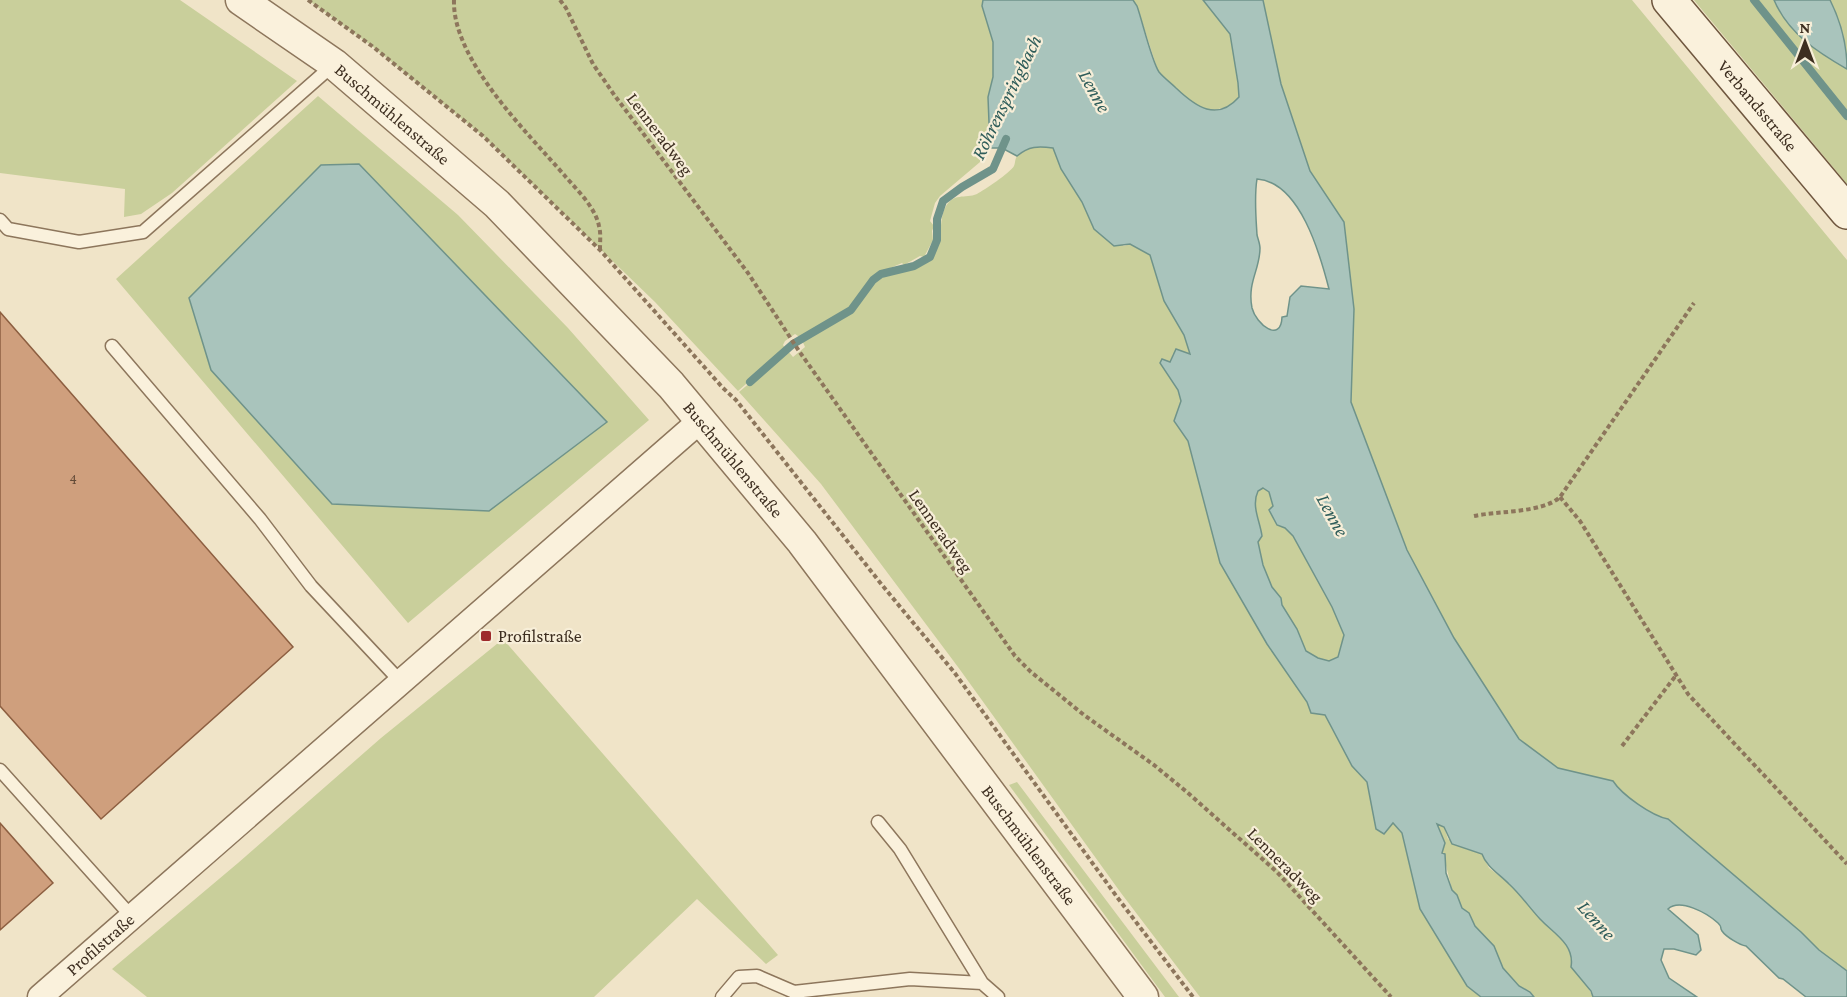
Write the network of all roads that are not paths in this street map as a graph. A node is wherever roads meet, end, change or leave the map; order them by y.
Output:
1 (241, 0) edge
2 (1669, 0) edge
3 (334, 64) junction
4 (1847, 212) edge
5 (0, 220) edge
6 (112, 346) dead end
7 (701, 420) junction
8 (401, 682) junction
9 (0, 770) edge
10 (878, 822) dead end
11 (132, 917) junction
12 (982, 983) junction
13 (40, 997) edge
14 (722, 997) edge
15 (998, 997) edge
16 (1143, 997) edge

1 - 3 street, Buschmühlenstraße
2 - 4 main road, Verbandsstraße
3 - 5 lane
3 - 7 street, Buschmühlenstraße
6 - 8 lane
7 - 8 street, Profilstraße
7 - 16 street, Buschmühlenstraße
8 - 11 street, Profilstraße
9 - 11 lane
10 - 12 lane
11 - 13 street, Profilstraße
12 - 14 lane
12 - 15 lane

